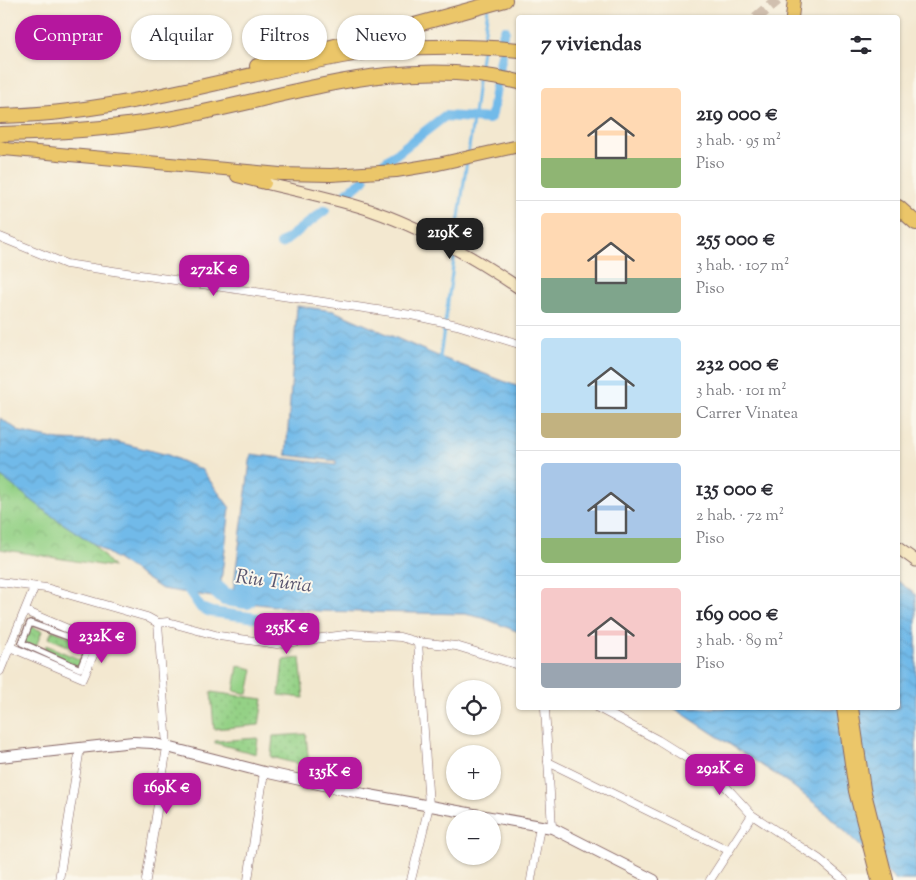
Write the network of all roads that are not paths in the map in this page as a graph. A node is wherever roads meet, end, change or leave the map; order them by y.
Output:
1 (505, 0) edge
2 (794, 0) edge
3 (792, 15) edge
4 (515, 50) edge
5 (516, 81) edge
6 (206, 84) junction
7 (0, 116) edge
8 (0, 134) edge
9 (516, 147) edge
10 (2, 149) edge
11 (203, 167) junction
12 (265, 183) joint
13 (900, 209) edge
14 (916, 223) edge
15 (0, 236) edge
16 (516, 286) edge
17 (516, 343) edge
18 (900, 549) edge
19 (916, 561) edge
20 (0, 582) edge
21 (34, 588) junction
22 (25, 611) junction
23 (158, 623) junction
24 (418, 642) junction
25 (22, 644) joint
26 (10, 647) junction
27 (516, 664) edge
28 (0, 671) edge
29 (546, 710) edge
30 (602, 710) edge
31 (844, 710) edge
32 (852, 710) edge
33 (167, 747) junction
34 (80, 748) junction
35 (0, 757) edge
36 (548, 762) junction
37 (264, 772) junction
38 (429, 806) junction
39 (752, 815) junction
40 (540, 826) junction
41 (552, 828) junction
42 (728, 850) junction
43 (60, 880) edge
44 (146, 880) edge
45 (248, 880) edge
46 (411, 880) edge
47 (531, 880) edge
48 (654, 880) edge
49 (710, 880) edge
50 (844, 880) edge
51 (879, 880) edge
52 (888, 880) edge

1 - 6 highway
2 - 3 highway
4 - 6 highway
5 - 8 highway
6 - 7 highway
9 - 11 highway
10 - 11 highway
11 - 12 highway
12 - 16 main road
13 - 14 highway
15 - 17 street
18 - 19 main road
20 - 21 street
21 - 22 street
21 - 23 street
22 - 26 street
22 - 26 street
23 - 24 street
23 - 33 street
24 - 27 street
24 - 38 street
25 - 25 street
26 - 28 street
29 - 36 street
30 - 39 street
31 - 51 highway
32 - 52 highway
33 - 34 street
33 - 37 street
33 - 44 street
34 - 35 street
34 - 43 street
36 - 41 street
36 - 42 street
37 - 38 street
37 - 45 street
38 - 40 street
38 - 46 street
39 - 42 street
39 - 50 street
40 - 41 street
40 - 47 street
41 - 48 street
42 - 49 street

